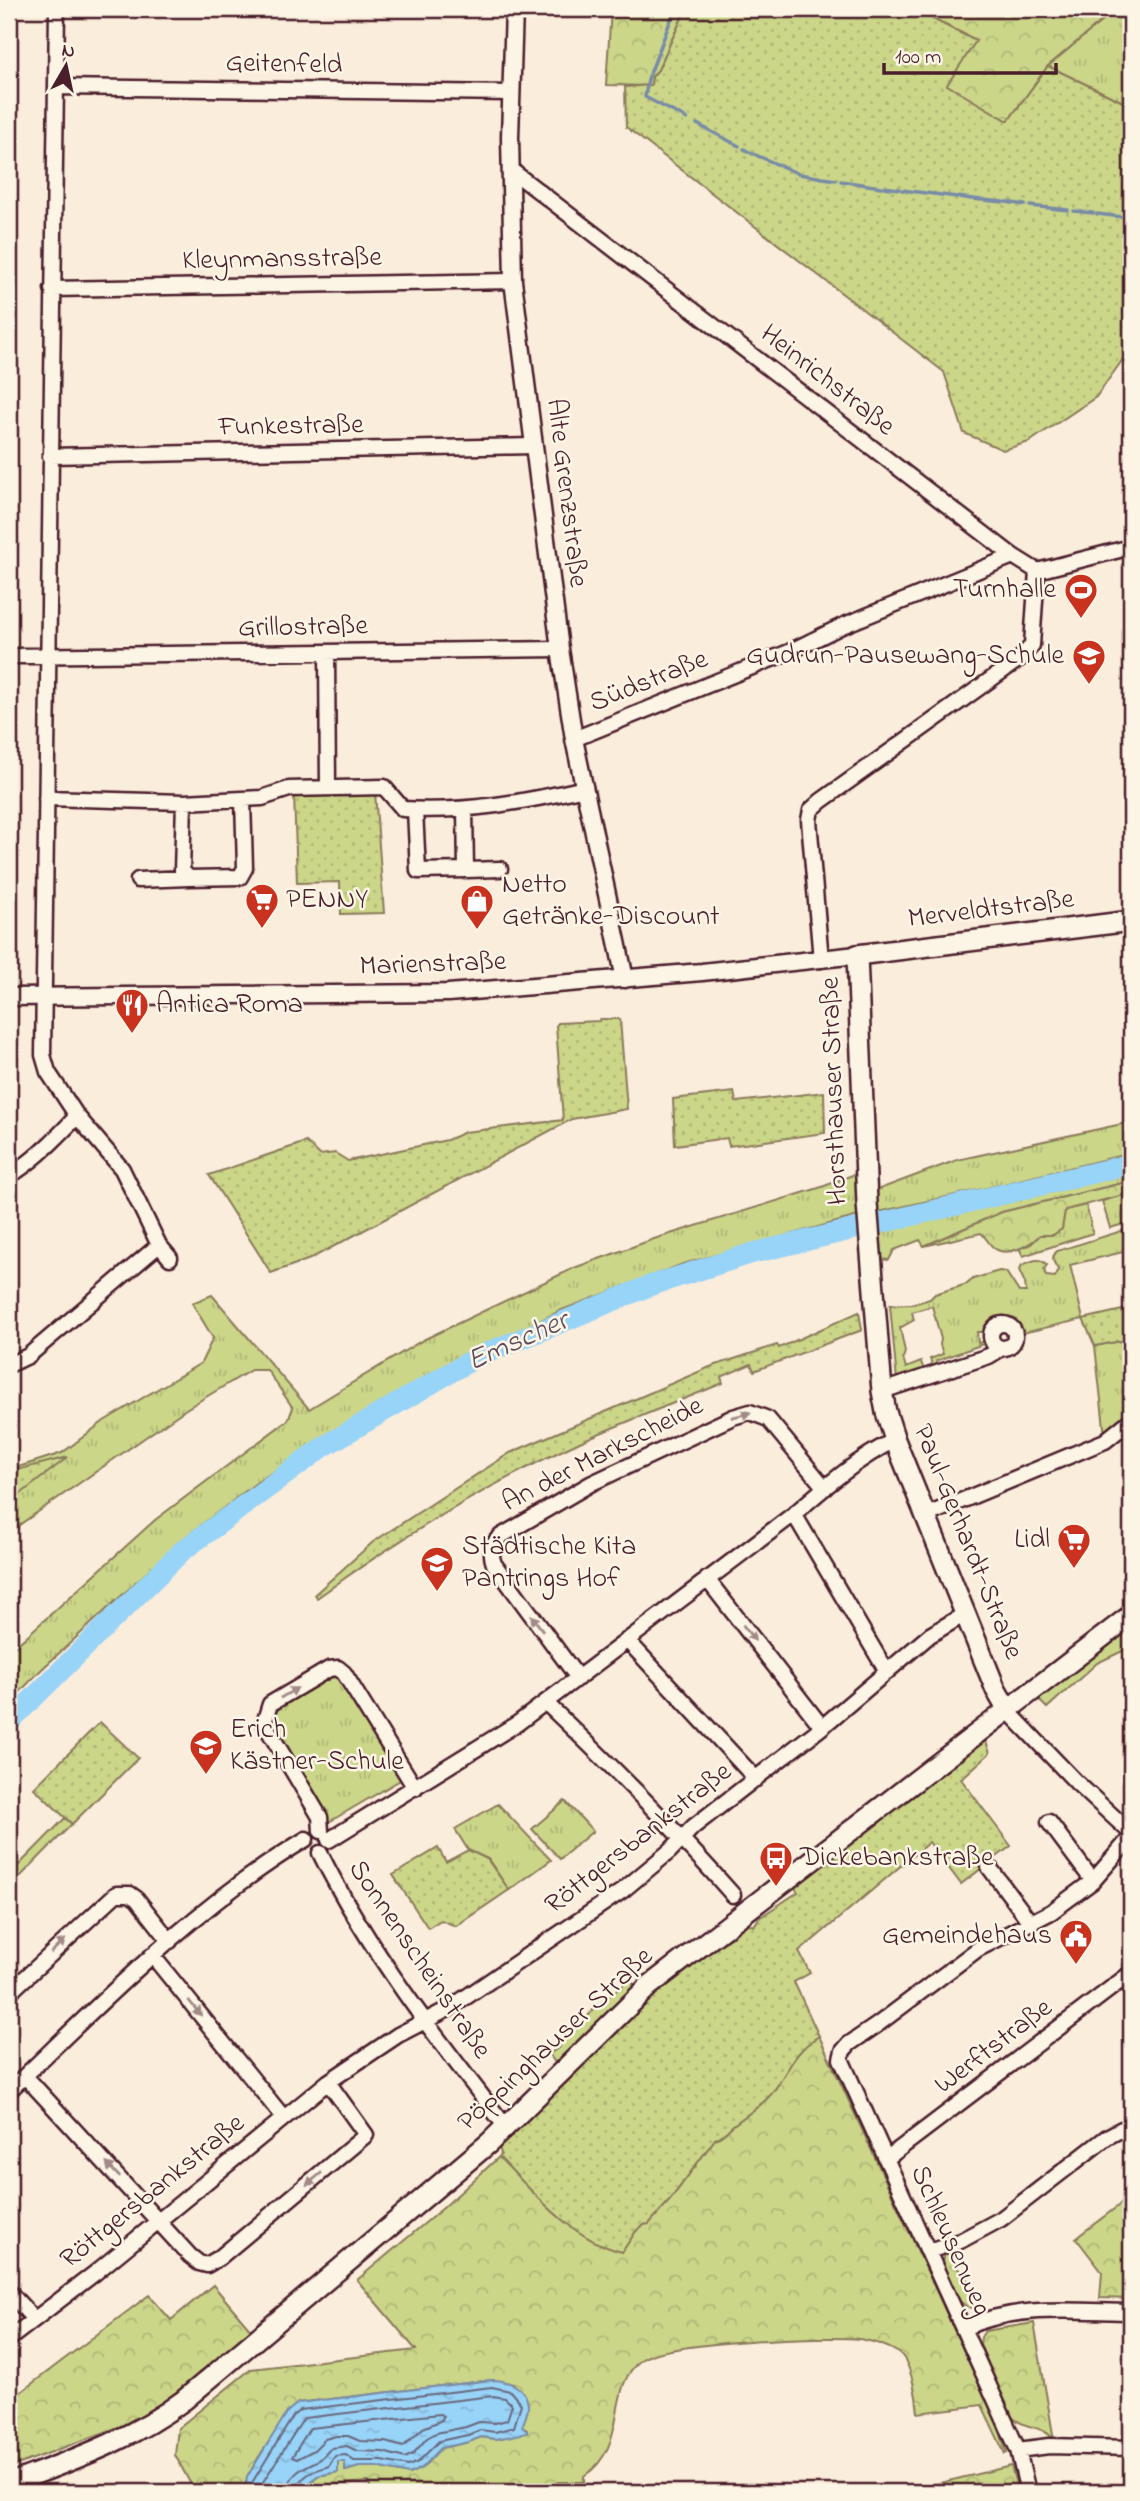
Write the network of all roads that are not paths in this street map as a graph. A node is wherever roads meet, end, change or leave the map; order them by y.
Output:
1 (57, 9) edge
2 (514, 9) edge
3 (57, 87) junction
4 (511, 93) junction
5 (511, 170) junction
6 (513, 281) junction
7 (52, 289) junction
8 (533, 446) junction
9 (50, 456) junction
10 (1131, 547) edge
11 (1013, 556) junction
12 (1037, 571) junction
13 (560, 649) junction
14 (327, 653) junction
15 (47, 655) junction
16 (9, 656) edge
17 (574, 738) junction
18 (328, 788) junction
19 (585, 789) junction
20 (46, 799) junction
21 (243, 800) junction
22 (184, 802) junction
23 (465, 809) junction
24 (415, 810) junction
25 (500, 869) dead end
26 (466, 870) junction
27 (189, 878) junction
28 (138, 880) dead end
29 (1131, 921) edge
30 (857, 955) junction
31 (821, 960) junction
32 (625, 979) junction
33 (44, 995) junction
34 (9, 997) edge
35 (77, 1116) junction
36 (9, 1176) edge
37 (869, 1224) joint
38 (159, 1245) junction
39 (170, 1258) dead end
40 (1002, 1348) dead end
41 (9, 1365) edge
42 (882, 1391) junction
43 (1131, 1420) edge
44 (895, 1440) junction
45 (825, 1488) junction
46 (794, 1514) junction
47 (925, 1516) junction
48 (707, 1579) junction
49 (965, 1614) junction
50 (1131, 1615) edge
51 (627, 1640) junction
52 (887, 1672) junction
53 (578, 1678) junction
54 (546, 1703) junction
55 (1008, 1710) junction
56 (822, 1727) junction
57 (756, 1779) junction
58 (415, 1788) junction
59 (1049, 1822) dead end
60 (325, 1835) junction
61 (1131, 1835) edge
62 (682, 1838) junction
63 (306, 1839) junction
64 (320, 1853) junction
65 (989, 1867) dead end
66 (1093, 1881) junction
67 (733, 1895) dead end
68 (1030, 1922) junction
69 (170, 1941) junction
70 (152, 1955) junction
71 (1129, 1979) edge
72 (9, 1993) edge
73 (424, 2020) junction
74 (25, 2076) junction
75 (328, 2082) junction
76 (10, 2088) edge
77 (283, 2117) junction
78 (506, 2127) junction
79 (1122, 2129) dead end
80 (886, 2159) junction
81 (159, 2220) junction
82 (928, 2251) junction
83 (9, 2292) edge
84 (1131, 2312) edge
85 (34, 2319) junction
86 (963, 2328) junction
87 (9, 2339) edge
88 (1131, 2448) edge
89 (1018, 2450) junction
90 (9, 2484) edge
91 (1028, 2492) edge

1 - 3 street
2 - 4 street, Alte Grenzstraße
3 - 4 street, Geitenfeld
3 - 7 street
4 - 5 street, Alte Grenzstraße
5 - 6 street, Alte Grenzstraße
5 - 11 street, Heinrichstraße
6 - 7 street, Kleynmansstraße
6 - 8 street, Alte Grenzstraße
7 - 9 street
8 - 9 street, Funkestraße
8 - 13 street, Alte Grenzstraße
9 - 15 street
10 - 12 street
11 - 12 street, Heinrichstraße
11 - 17 street, Südstraße
12 - 31 street
13 - 14 street, Grillostraße
13 - 17 street, Alte Grenzstraße
14 - 15 street, Grillostraße
14 - 18 street
15 - 16 street, Grillostraße
15 - 20 street
17 - 19 street, Alte Grenzstraße
18 - 21 street
18 - 24 street
19 - 23 street
19 - 32 street, Alte Grenzstraße
20 - 22 street
20 - 33 street
21 - 22 street
21 - 27 street
22 - 27 street
23 - 24 street
23 - 26 street
24 - 26 street
25 - 26 street
27 - 28 street
29 - 30 main road, Merveldtstraße
30 - 31 street, Marienstraße
30 - 37 main road, Horsthauser Straße
31 - 32 street, Marienstraße
32 - 33 street, Marienstraße
33 - 34 street, Marienstraße
33 - 35 street
35 - 36 street
35 - 38 street
37 - 42 main road, Paul-Gerhardt-Straße
38 - 39 street
38 - 41 street
40 - 42 street
42 - 44 main road, Paul-Gerhardt-Straße
43 - 47 street
44 - 45 street
44 - 47 main road, Paul-Gerhardt-Straße
45 - 46 street
53 -> 45 street, An der Markscheide
46 - 48 street
46 - 52 street
47 - 49 main road, Paul-Gerhardt-Straße
48 - 51 street
48 -> 56 street
49 - 52 street, Röttgersbankstraße
49 - 55 main road, Paul-Gerhardt-Straße
50 - 55 main road, Pöppinghauser Straße
51 - 53 street
51 - 57 street
52 - 56 street, Röttgersbankstraße
53 - 54 street
54 - 58 street
54 - 62 street
55 - 61 street
55 - 78 main road, Pöppinghauser Straße
56 - 57 street, Röttgersbankstraße
57 - 62 street, Röttgersbankstraße
58 - 60 street
60 -> 58 street
59 - 66 street
60 - 63 street
60 - 64 street
61 - 66 street
62 - 67 street
62 - 73 street, Röttgersbankstraße
63 - 64 street
63 - 69 street
64 - 73 street, Sonnenscheinstraße
65 - 68 street
66 - 68 street
68 - 80 street, Schleusenweg
69 - 70 street
72 -> 69 street
70 - 74 street
70 -> 77 street
71 - 80 street, Werftstraße
73 - 75 street, Röttgersbankstraße
73 - 78 street, Sonnenscheinstraße
74 - 76 street
81 -> 74 street
75 - 77 street, Röttgersbankstraße
75 -> 81 street
77 - 81 street, Röttgersbankstraße
78 - 90 main road, Pöppinghauser Straße
79 - 82 street
80 - 82 street, Schleusenweg
81 - 85 street, Röttgersbankstraße
82 - 86 street, Schleusenweg
83 - 85 street
84 - 86 street
85 - 87 street, Röttgersbankstraße
86 - 89 street, Schleusenweg
88 - 89 street
89 - 91 street, Schleusenweg

